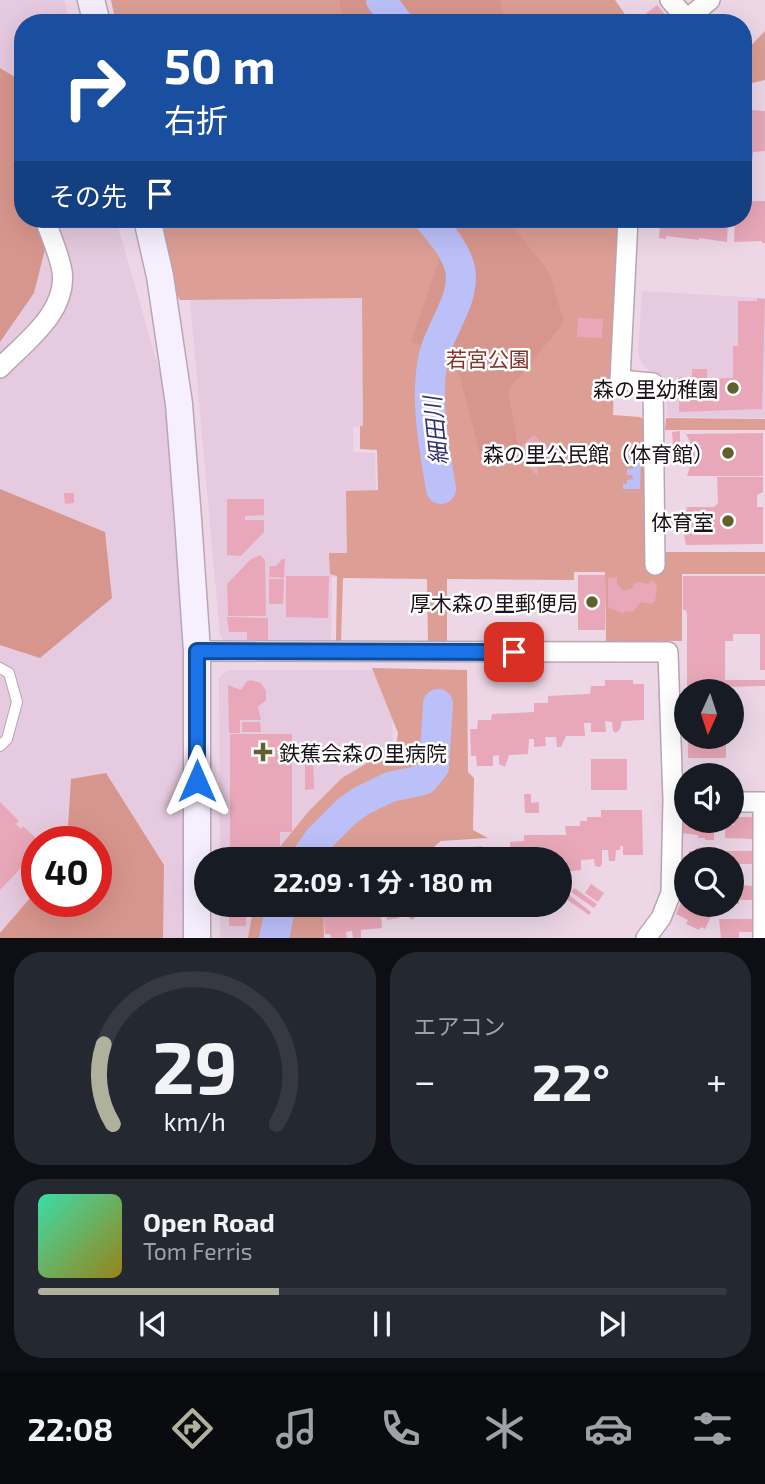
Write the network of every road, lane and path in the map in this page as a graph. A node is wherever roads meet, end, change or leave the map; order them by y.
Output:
1 (710, 0) edge
2 (693, 14) edge
3 (48, 228) edge
4 (149, 228) edge
5 (628, 228) edge
6 (0, 368) edge
7 (655, 565) dead end
8 (197, 651) junction
9 (0, 668) edge
10 (0, 746) edge
11 (676, 763) edge
12 (744, 802) edge
13 (676, 833) edge
14 (197, 938) edge
15 (646, 938) edge
16 (763, 938) edge

1 - 2 street
3 - 6 street
4 - 8 street
5 - 7 street
8 - 11 street
8 - 14 street
9 - 10 lane
12 - 16 street
13 - 15 street

